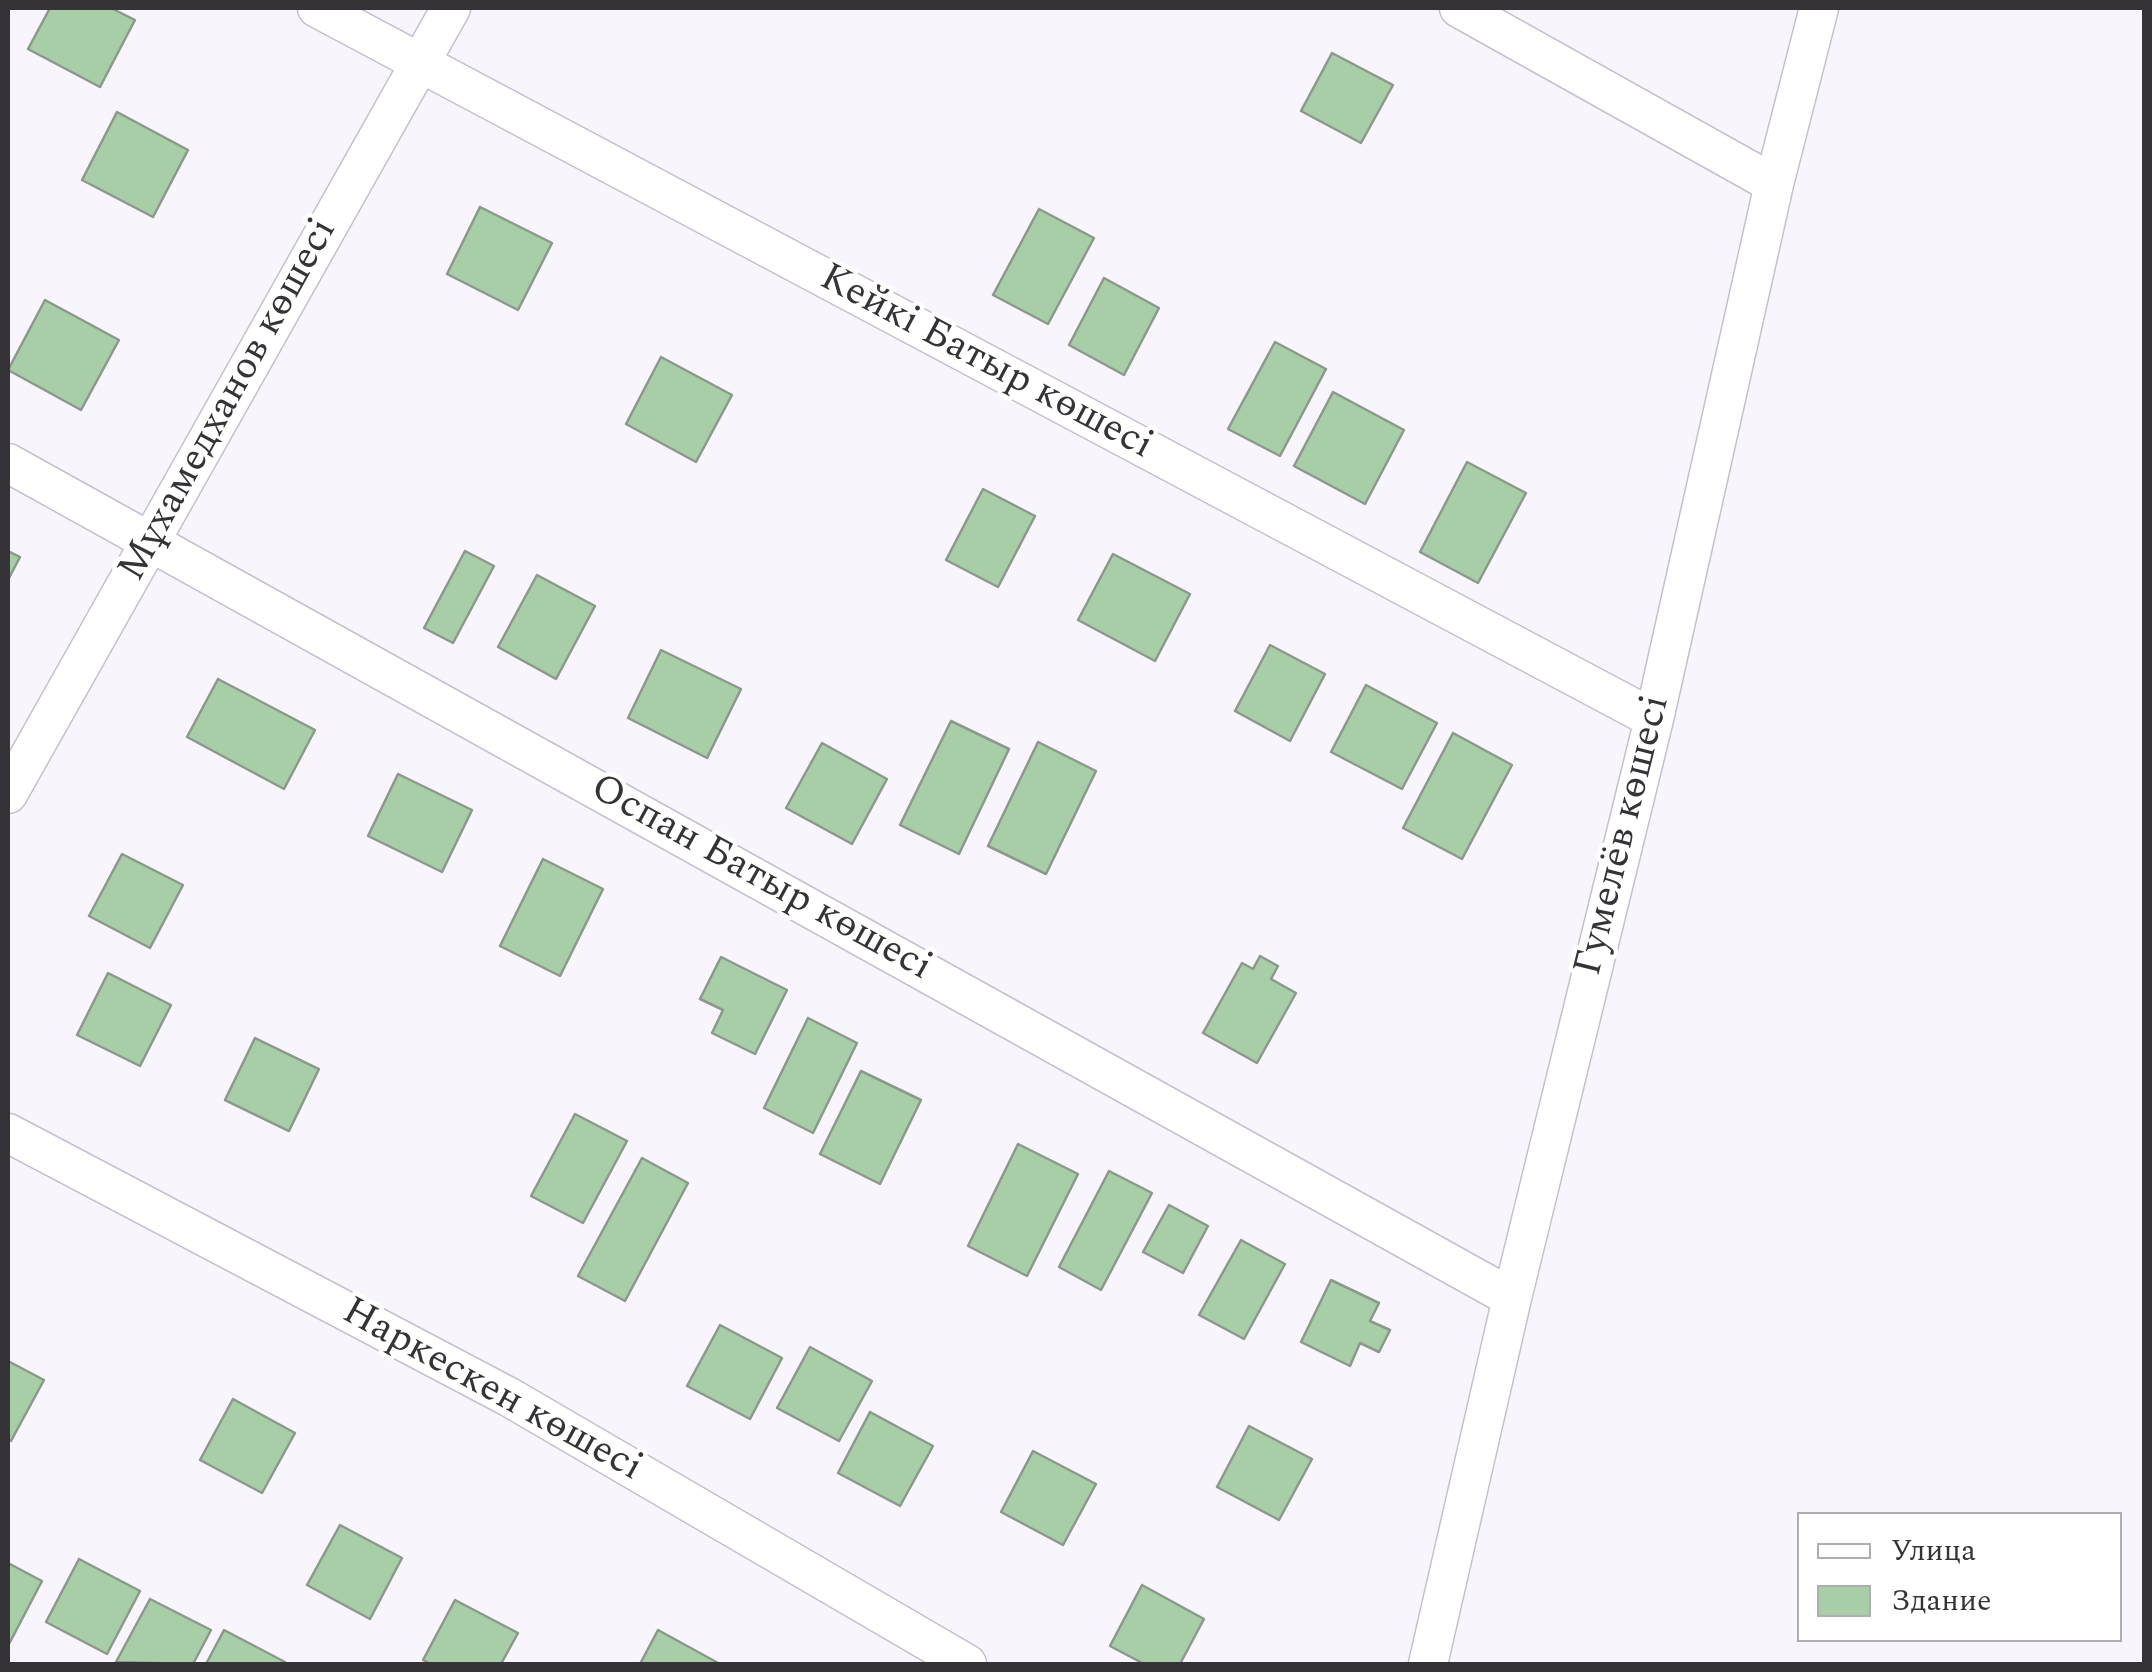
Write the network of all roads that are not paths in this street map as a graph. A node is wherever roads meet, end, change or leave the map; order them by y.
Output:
1 (316, 8) edge
2 (451, 8) edge
3 (1458, 8) edge
4 (1819, 8) edge
5 (420, 64) junction
6 (1774, 184) junction
7 (8, 463) edge
8 (151, 542) junction
9 (1654, 719) junction
10 (8, 794) edge
11 (8, 1133) edge
12 (1512, 1298) junction
13 (966, 1664) edge
14 (1428, 1664) edge

1 - 5 street, Кейкі Батыр көшесі
2 - 5 street, Мұхамедханов көшесі
3 - 6 street
4 - 6 street, Гумелёв көшесі
5 - 8 street, Мұхамедханов көшесі
5 - 9 street, Кейкі Батыр көшесі
6 - 9 street, Гумелёв көшесі
7 - 8 street, Оспан Батыр көшесі
8 - 10 street, Мұхамедханов көшесі
8 - 12 street, Оспан Батыр көшесі
9 - 12 street, Гумелёв көшесі
11 - 13 street, Наркескен көшесі
12 - 14 street, Гумелёв көшесі

